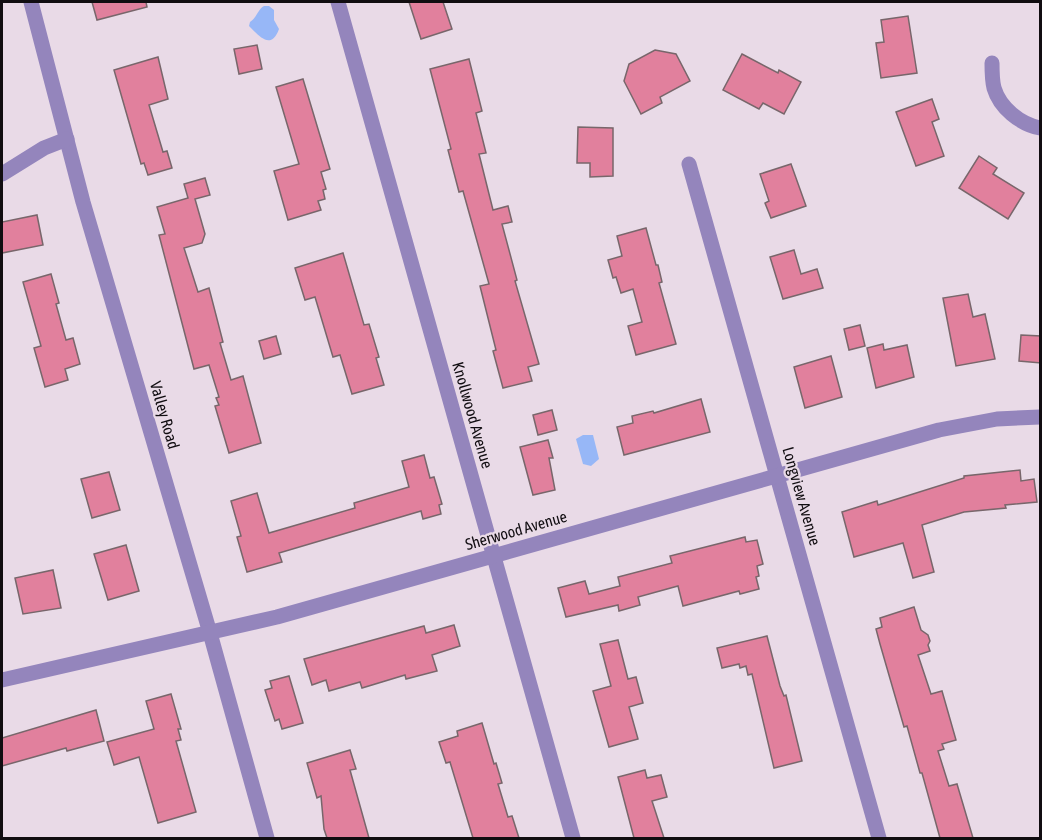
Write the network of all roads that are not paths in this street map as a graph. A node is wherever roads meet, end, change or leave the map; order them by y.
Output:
1 (31, 2) edge
2 (338, 2) edge
3 (992, 63) dead end
4 (1041, 128) edge
5 (67, 139) junction
6 (689, 164) dead end
7 (2, 174) edge
8 (1041, 417) edge
9 (777, 475) junction
10 (494, 555) junction
11 (210, 633) junction
12 (2, 680) edge
13 (267, 838) edge
14 (573, 838) edge
15 (879, 838) edge

1 - 5 street, Valley Road
2 - 10 street, Knollwood Avenue
3 - 4 street
5 - 7 street
5 - 11 street, Valley Road
6 - 9 street, Longview Avenue
8 - 9 street, Sherwood Avenue
9 - 10 street, Sherwood Avenue
9 - 15 street, Longview Avenue
10 - 11 street, Sherwood Avenue
10 - 14 street, Knollwood Avenue
11 - 12 street, Sherwood Avenue
11 - 13 street, Valley Road

